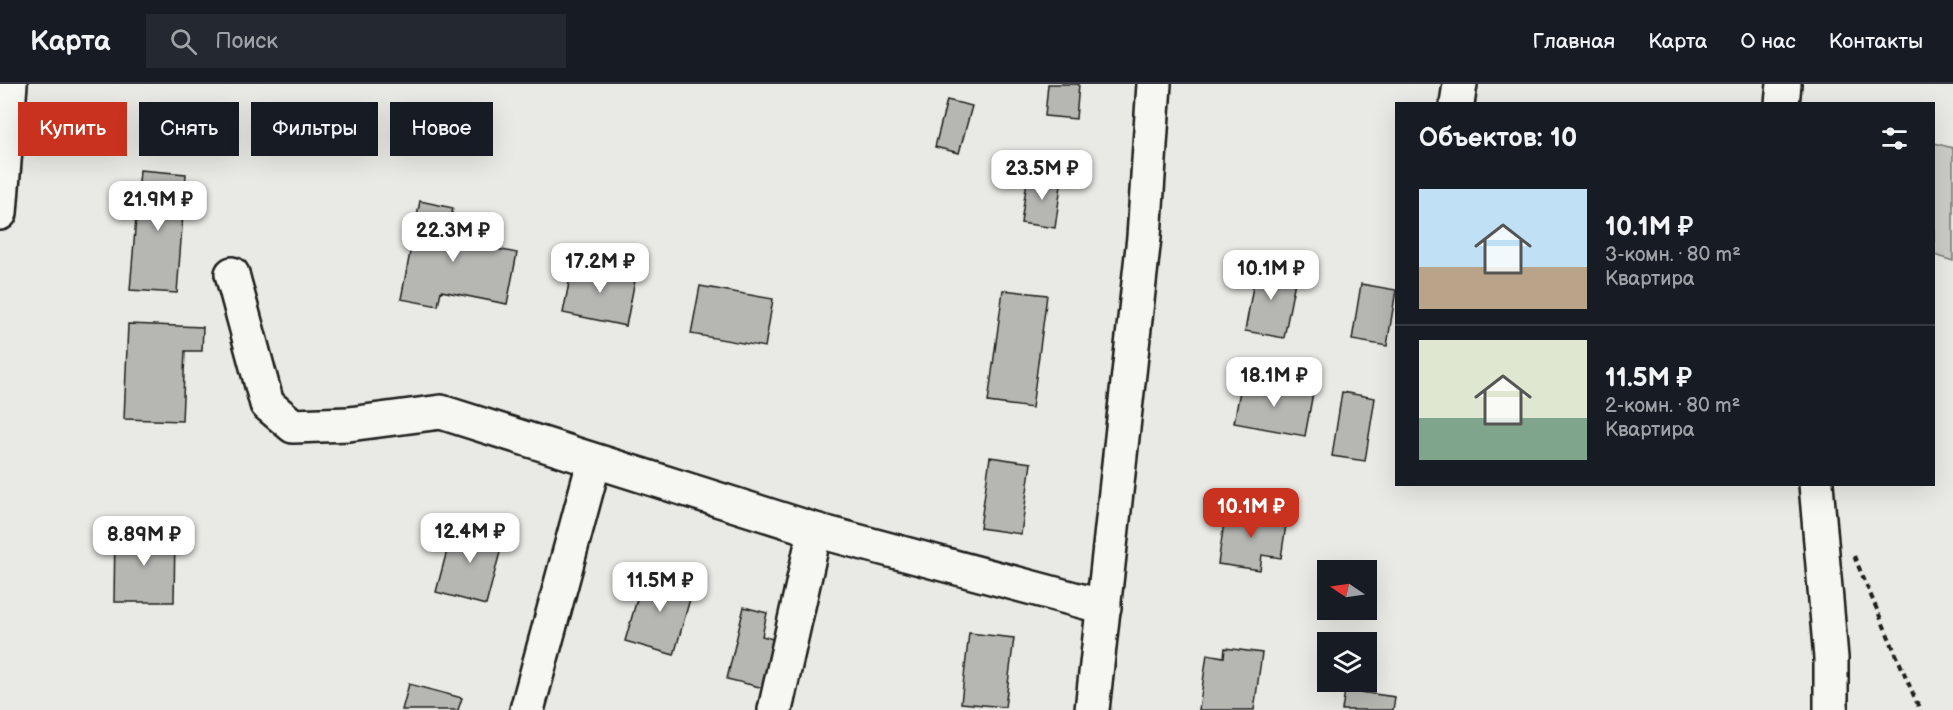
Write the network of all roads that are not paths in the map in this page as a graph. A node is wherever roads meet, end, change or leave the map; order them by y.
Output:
1 (10, 84) edge
2 (1154, 84) edge
3 (1460, 84) edge
4 (1784, 84) edge
5 (1457, 102) edge
6 (1782, 102) edge
7 (0, 213) edge
8 (232, 274) dead end
9 (594, 462) junction
10 (1816, 486) edge
11 (815, 530) junction
12 (1104, 607) junction
13 (527, 710) edge
14 (775, 710) edge
15 (1092, 710) edge
16 (1831, 710) edge

1 - 7 street
2 - 12 street
3 - 5 street
4 - 6 street
8 - 9 street
9 - 11 street
9 - 13 street
10 - 16 street
11 - 12 street
11 - 14 street
12 - 15 street

